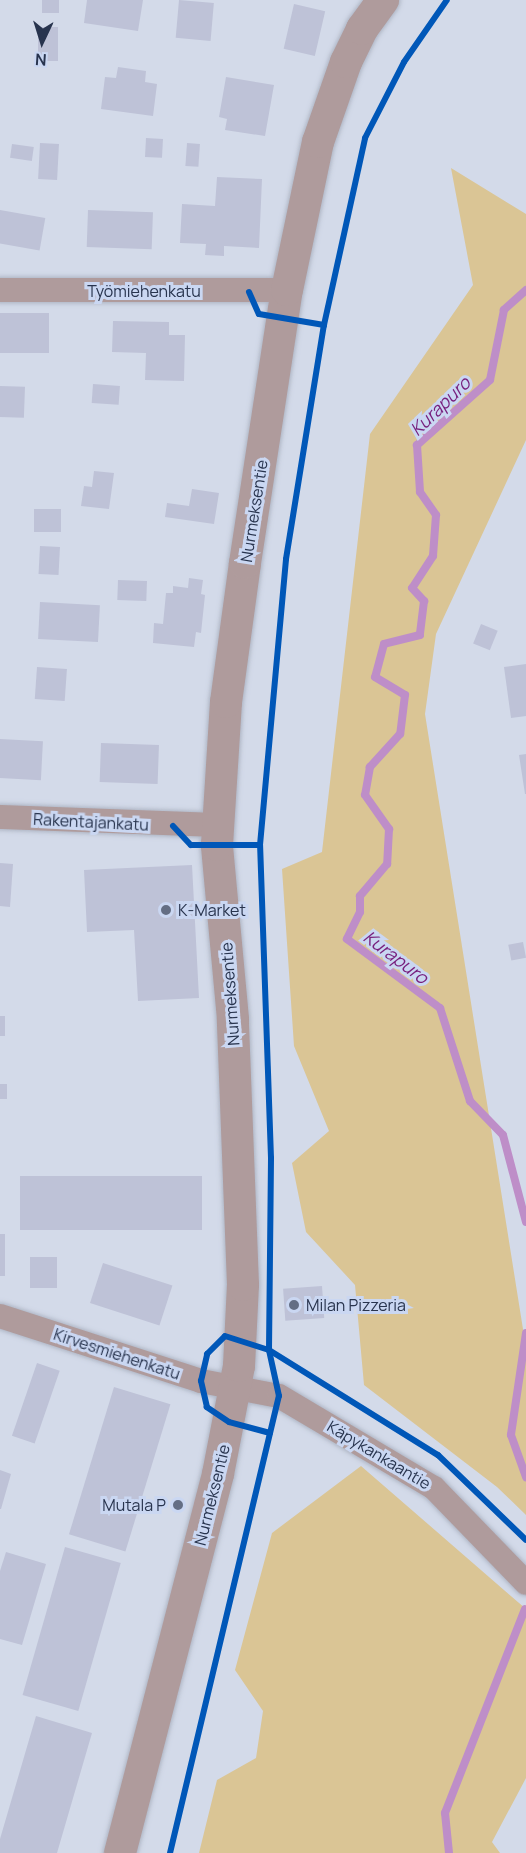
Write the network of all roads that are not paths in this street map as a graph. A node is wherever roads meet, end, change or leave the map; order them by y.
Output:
1 (383, 0) edge
2 (0, 290) edge
3 (287, 290) junction
4 (0, 817) edge
5 (218, 825) junction
6 (0, 1316) edge
7 (235, 1389) junction
8 (526, 1583) edge
9 (120, 1853) edge

1 - 3 street, Nurmeksentie
2 - 3 street, Työmiehenkatu
3 - 5 street, Nurmeksentie
4 - 5 street, Rakentajankatu
5 - 7 street, Nurmeksentie
6 - 7 street, Kirvesmiehenkatu
7 - 8 street, Käpykankaantie
7 - 9 street, Nurmeksentie

